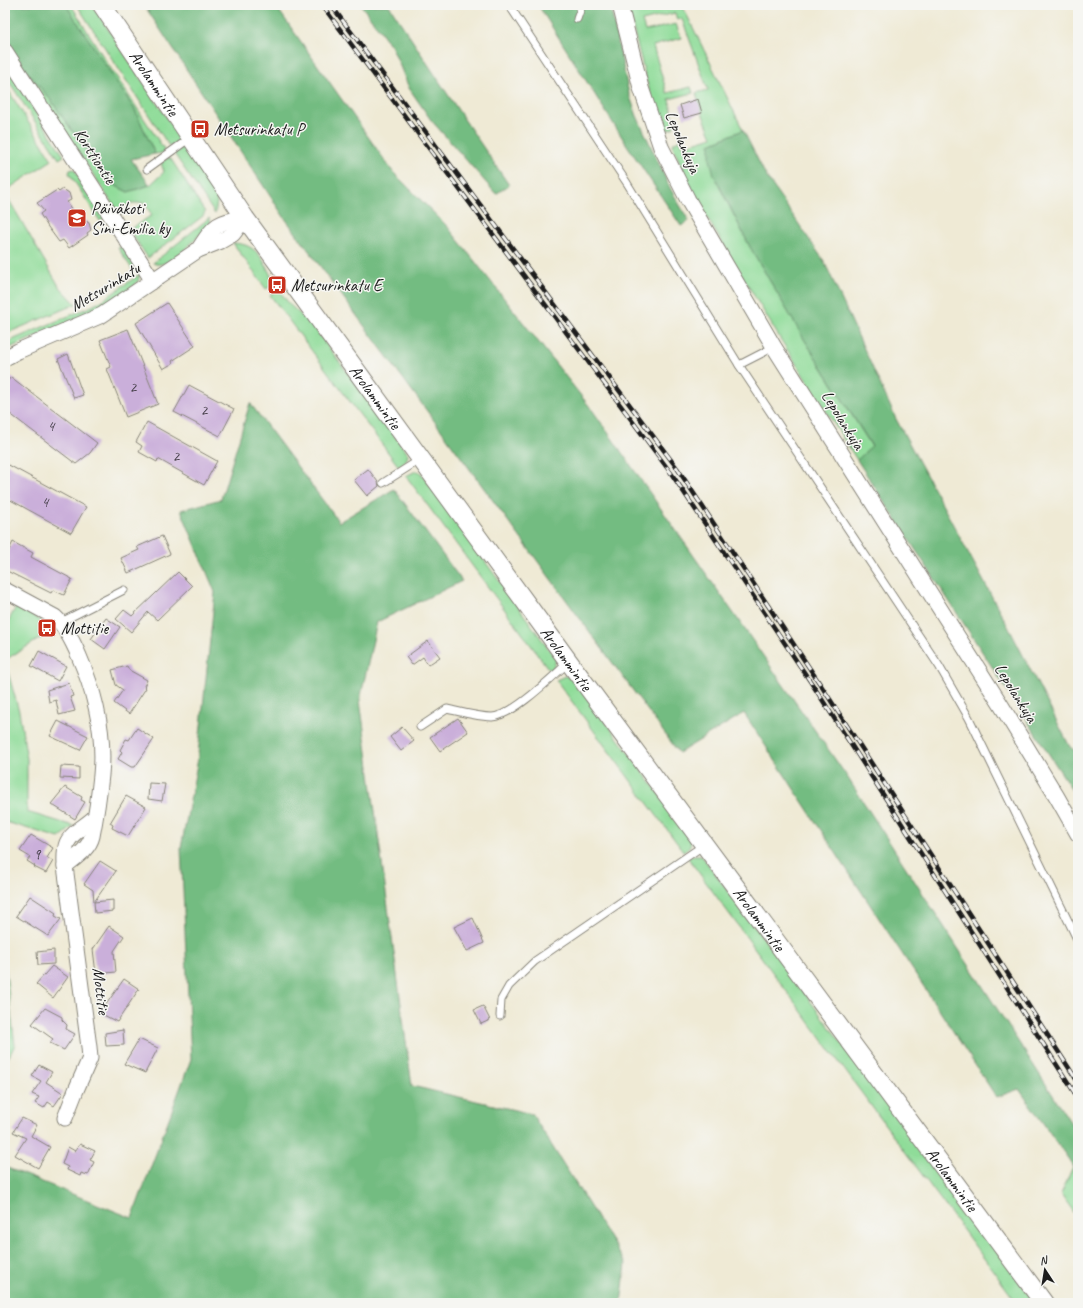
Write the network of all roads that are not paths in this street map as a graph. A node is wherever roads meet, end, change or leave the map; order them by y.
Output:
1 (102, 5) edge
2 (509, 5) edge
3 (582, 5) edge
4 (620, 5) edge
5 (577, 19) dead end
6 (5, 51) edge
7 (190, 138) junction
8 (147, 169) dead end
9 (245, 218) junction
10 (153, 281) junction
11 (774, 347) junction
12 (5, 358) edge
13 (739, 365) junction
14 (421, 459) junction
15 (383, 483) dead end
16 (5, 590) edge
17 (124, 590) dead end
18 (61, 622) junction
19 (569, 662) junction
20 (420, 727) dead end
21 (1078, 834) edge
22 (704, 845) junction
23 (1078, 941) edge
24 (500, 1016) dead end
25 (65, 1118) dead end
26 (1044, 1303) edge

1 - 7 street, Arolammintie
2 - 13 lane
3 - 5 lane
4 - 11 street, Lepolankuja
6 - 10 street, Korttiontie
7 - 8 lane
7 - 9 street, Arolammintie
9 - 10 street, Metsurinkatu
9 - 14 street, Arolammintie
10 - 12 street, Metsurinkatu
11 - 13 lane
11 - 21 street, Lepolankuja
13 - 23 lane
14 - 15 lane
14 - 19 street, Arolammintie
16 - 18 street, Mottitie
17 - 18 lane
18 - 25 street, Mottitie
19 - 20 lane
19 - 22 street, Arolammintie
22 - 24 lane
22 - 26 street, Arolammintie

